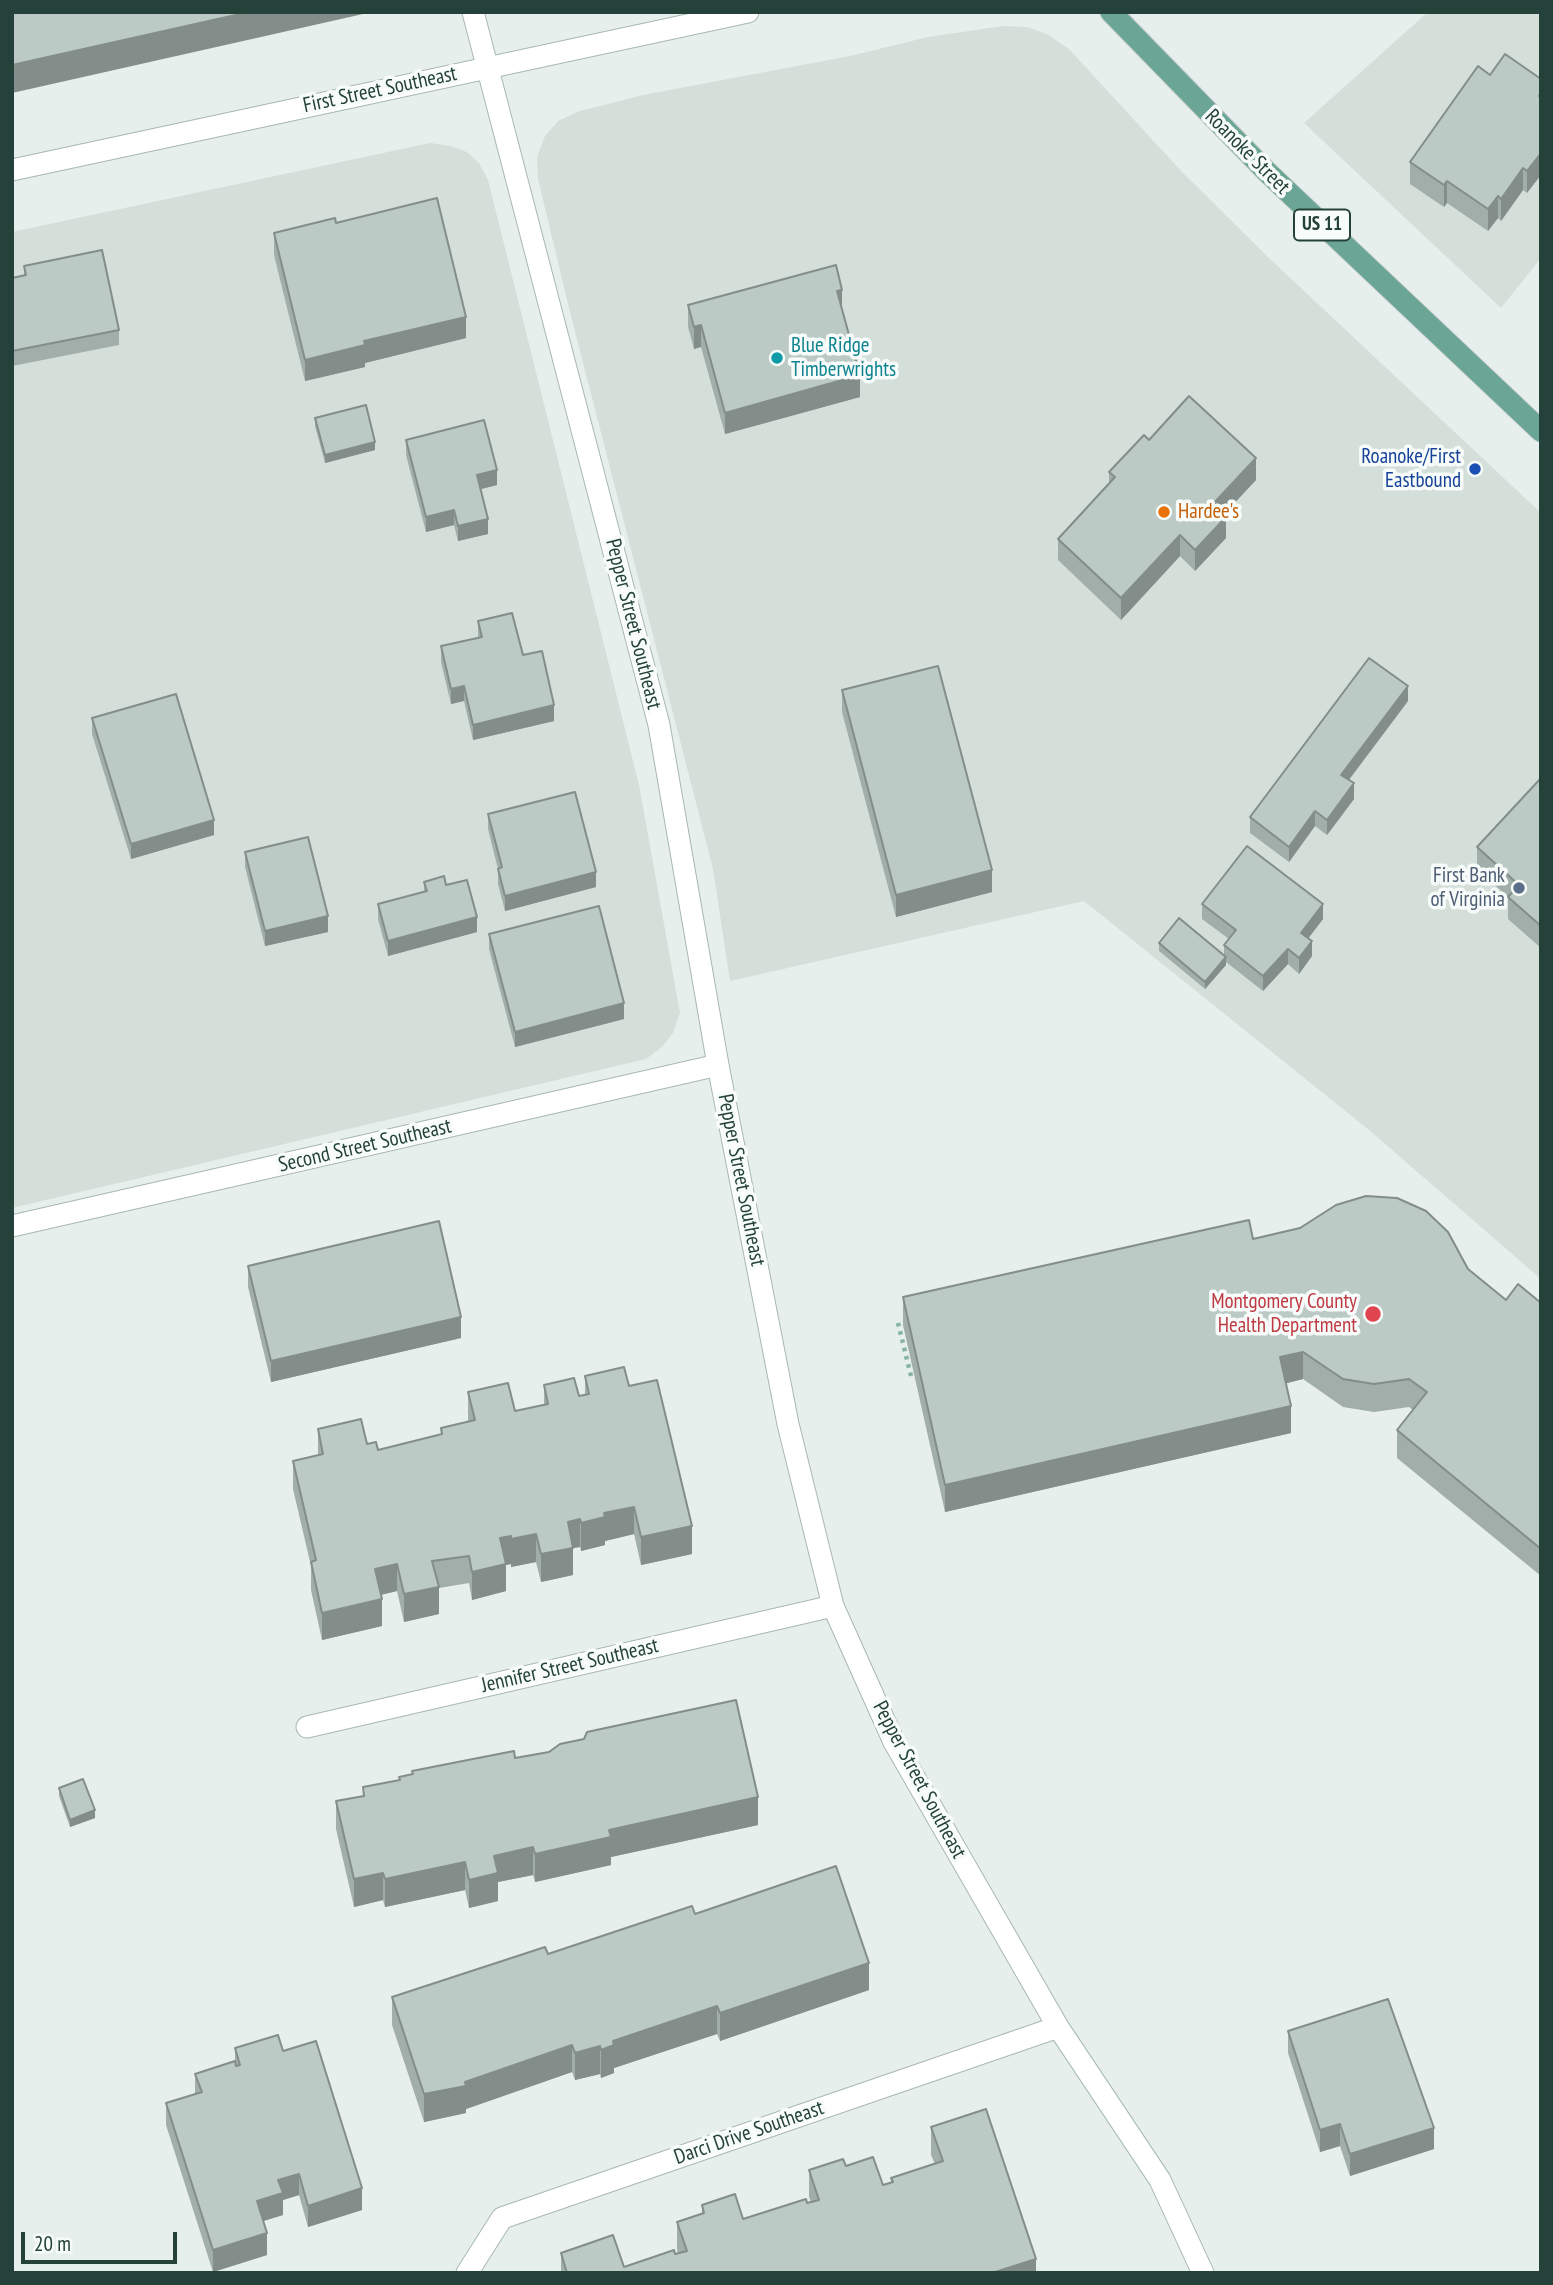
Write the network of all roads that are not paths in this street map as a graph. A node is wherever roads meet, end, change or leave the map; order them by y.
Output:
1 (473, 12) edge
2 (747, 12) edge
3 (1111, 12) edge
4 (485, 67) junction
5 (12, 170) edge
6 (1541, 431) edge
7 (718, 1065) junction
8 (12, 1226) edge
9 (833, 1605) junction
10 (307, 1727) dead end
11 (1058, 2027) junction
12 (467, 2273) edge
13 (1203, 2273) edge

1 - 4 street, Pepper Street Southeast
2 - 4 street, First Street Southeast
3 - 6 main road, Roanoke Street / US 11
4 - 5 street, First Street Southeast
4 - 7 street, Pepper Street Southeast
7 - 8 street, Second Street Southeast
7 - 9 street, Pepper Street Southeast
9 - 10 street, Jennifer Street Southeast
9 - 11 street, Pepper Street Southeast
11 - 12 street, Darci Drive Southeast
11 - 13 street, Pepper Street Southeast

